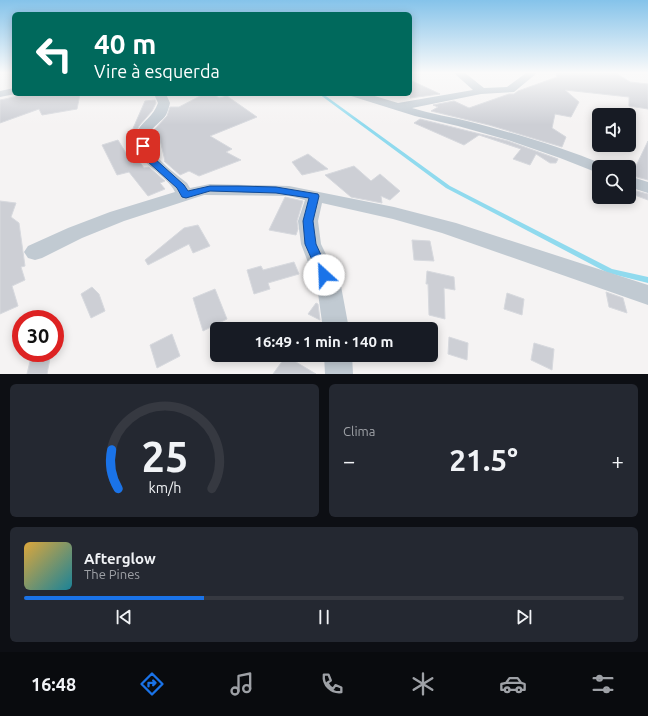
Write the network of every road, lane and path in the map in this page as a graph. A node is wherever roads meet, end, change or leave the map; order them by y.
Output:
1 (497, 90) edge
2 (12, 91) edge
3 (481, 91) joint
4 (0, 94) edge
5 (161, 96) edge
6 (364, 96) edge
7 (398, 107) junction
8 (592, 165) edge
9 (636, 184) edge
10 (648, 188) edge
11 (186, 195) junction
12 (315, 196) junction
13 (35, 252) dead end
14 (648, 295) edge
15 (335, 322) edge
16 (338, 362) edge
17 (339, 374) edge

1 - 3 street
2 - 4 street
3 - 7 street
5 - 11 street
6 - 7 street
7 - 8 street
9 - 10 street
11 - 12 street
11 - 13 street
12 - 14 street
12 - 15 street
16 - 17 street

